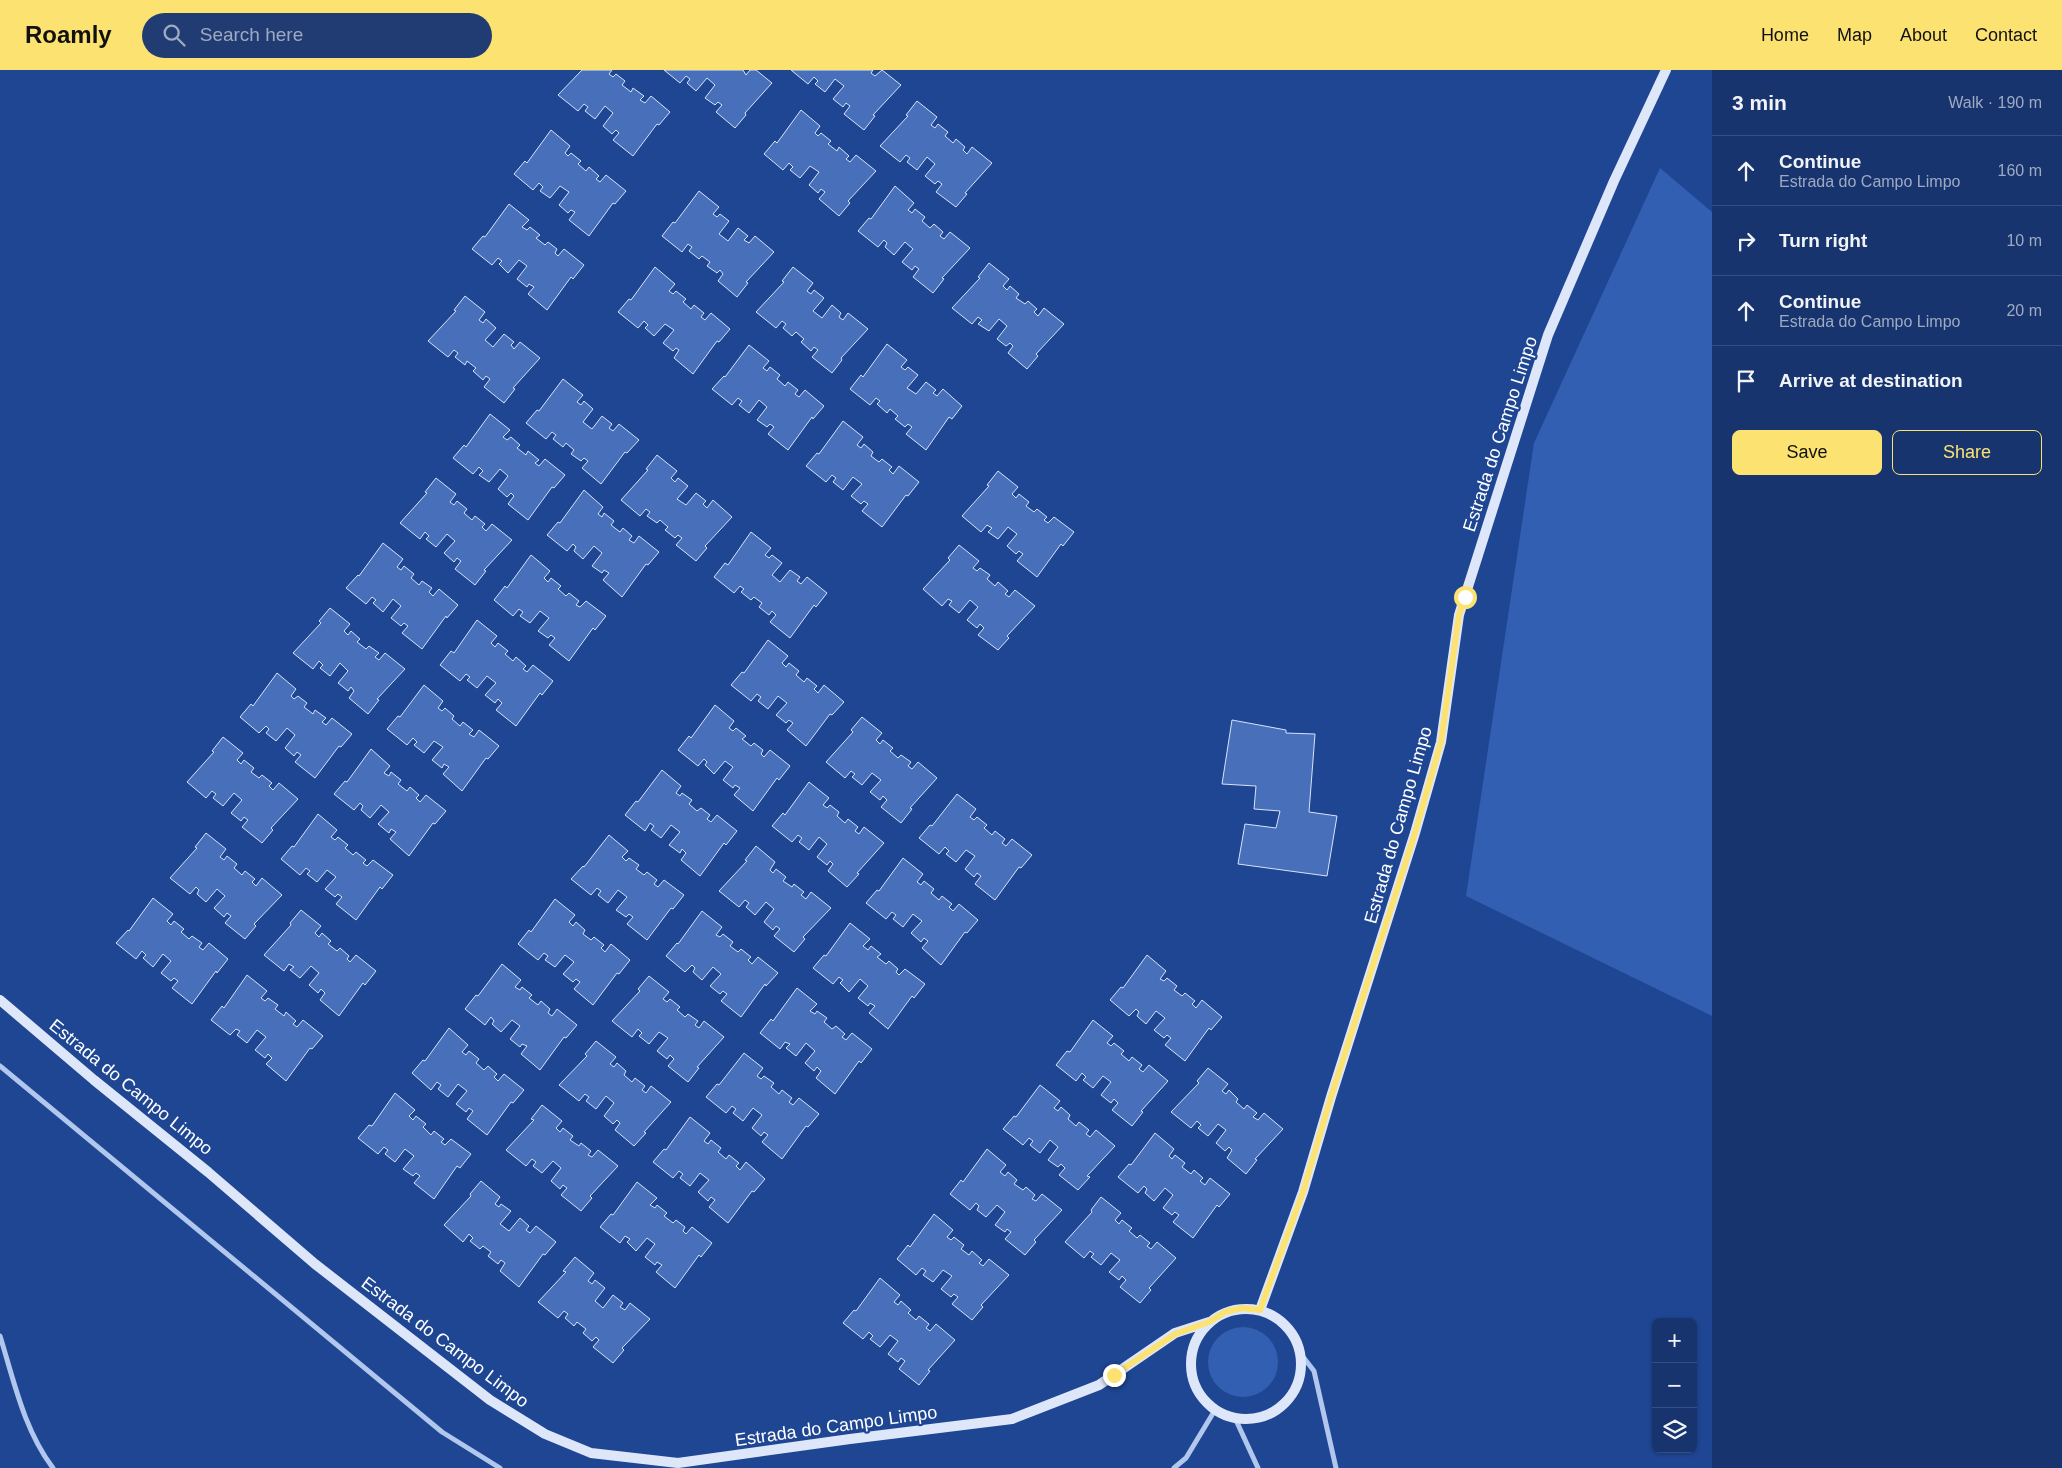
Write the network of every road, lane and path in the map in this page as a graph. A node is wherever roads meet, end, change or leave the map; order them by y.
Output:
1 (1666, 70) edge
2 (0, 1000) edge
3 (0, 1066) edge
4 (1260, 1310) junction
5 (1209, 1322) junction
6 (0, 1336) edge
7 (1300, 1353) junction
8 (1215, 1410) junction
9 (1235, 1418) junction
10 (53, 1468) edge
11 (500, 1468) edge
12 (1174, 1468) edge
13 (1258, 1468) edge
14 (1336, 1468) edge

1 - 4 street, Estrada do Campo Limpo
2 - 5 street, Estrada do Campo Limpo
3 - 11 street
4 - 5 street
4 - 7 street
5 - 8 street
6 - 10 street
7 - 9 street
7 - 14 street
8 - 9 street
8 - 12 street
9 - 13 street

